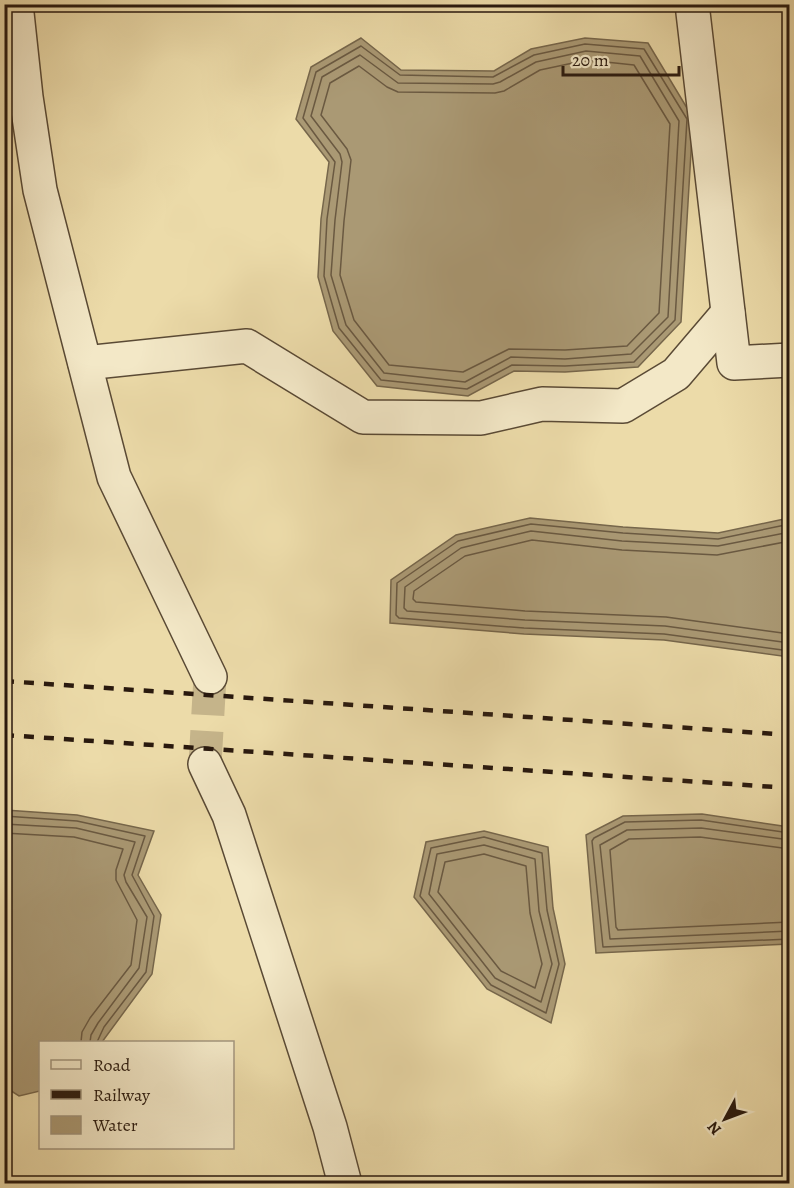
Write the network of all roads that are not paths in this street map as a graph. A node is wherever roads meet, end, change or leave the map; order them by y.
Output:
1 (16, 4) edge
2 (692, 4) edge
3 (728, 313) junction
4 (789, 360) edge
5 (85, 363) junction
6 (210, 677) tunnel mouth
7 (205, 764) tunnel mouth
8 (345, 1184) edge

1 - 5 street
2 - 3 street
3 - 4 street
3 - 5 street
5 - 6 street
7 - 8 street

